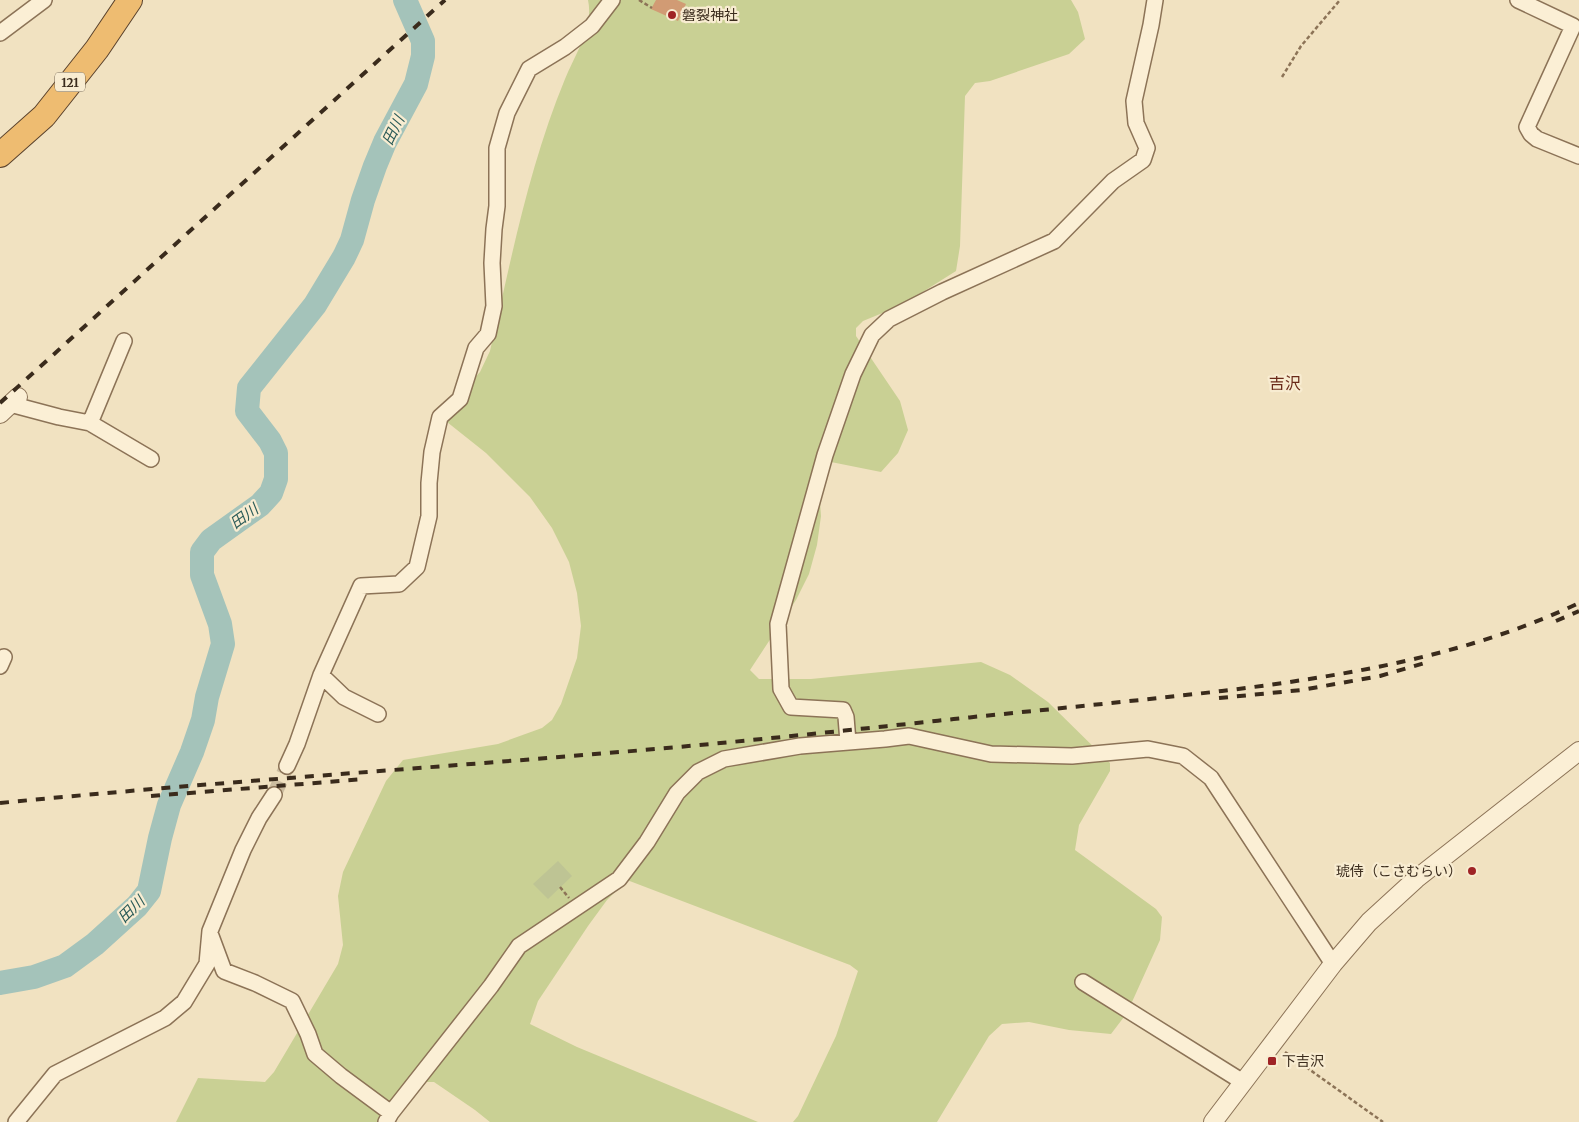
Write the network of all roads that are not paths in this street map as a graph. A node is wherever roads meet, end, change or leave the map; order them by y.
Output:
1 (44, 0) edge
2 (130, 0) edge
3 (612, 0) edge
4 (1155, 0) edge
5 (1518, 0) edge
6 (0, 34) edge
7 (0, 155) edge
8 (1579, 156) edge
9 (124, 341) dead end
10 (9, 405) edge
11 (90, 423) junction
12 (151, 459) dead end
13 (321, 675) junction
14 (378, 714) dead end
15 (848, 742) junction
16 (1579, 751) edge
17 (287, 766) tunnel mouth
18 (274, 795) tunnel mouth
19 (210, 931) junction
20 (1333, 964) junction
21 (1083, 982) dead end
22 (1243, 1082) junction
23 (388, 1118) edge
24 (16, 1122) edge
25 (1213, 1122) edge

1 - 6 street
2 - 7 highway, 121
3 - 13 street
4 - 15 street
5 - 8 street
9 - 11 street
10 - 11 street
11 - 12 street
13 - 14 street
13 - 17 street
15 - 20 street
15 - 23 street
16 - 20 street
18 - 19 street
19 - 23 street
19 - 24 street
20 - 22 street
21 - 22 street
22 - 25 street

